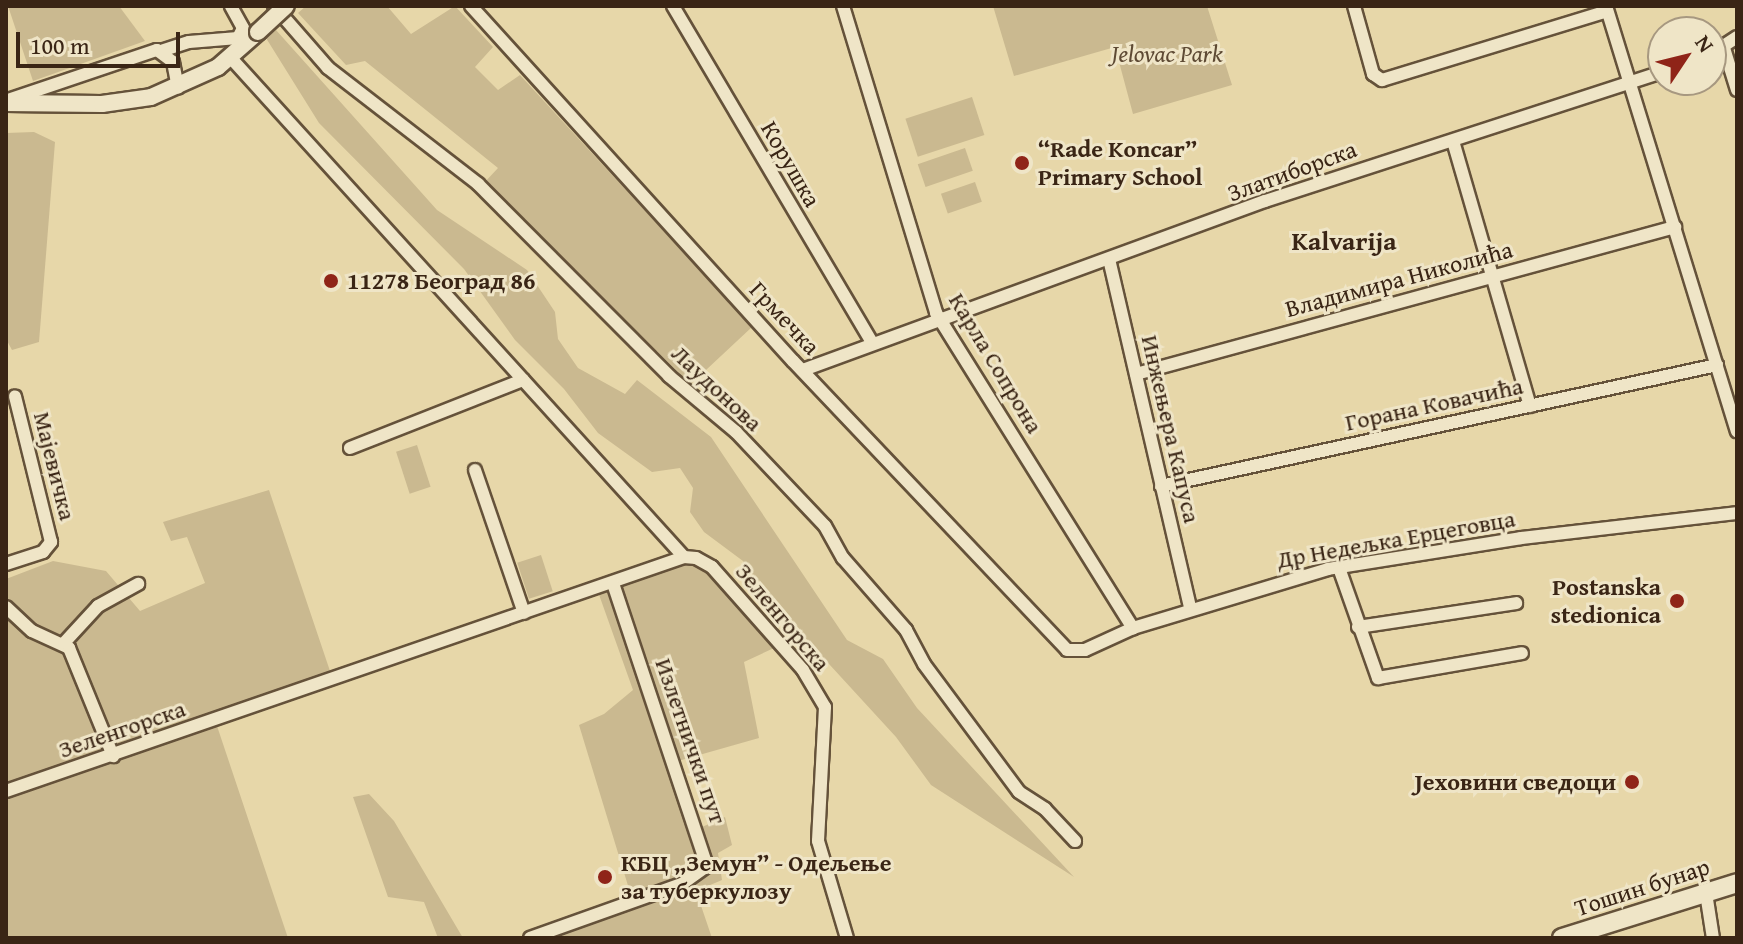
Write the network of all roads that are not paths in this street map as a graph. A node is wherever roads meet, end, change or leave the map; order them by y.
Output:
1 (231, 6) edge
2 (471, 6) edge
3 (673, 6) edge
4 (843, 6) edge
5 (1354, 6) edge
6 (279, 8) edge
7 (1606, 9) edge
8 (161, 51) junction
9 (230, 57) junction
10 (1727, 58) edge
11 (1647, 77) edge
12 (1630, 83) junction
13 (178, 88) junction
14 (1737, 90) edge
15 (6, 102) edge
16 (1453, 141) junction
17 (1675, 227) junction
18 (1109, 259) junction
19 (1495, 275) junction
20 (939, 318) junction
21 (872, 343) junction
22 (1717, 365) junction
23 (803, 370) junction
24 (1136, 374) junction
25 (523, 380) junction
26 (15, 396) dead end
27 (1530, 406) junction
28 (1737, 431) edge
29 (350, 448) dead end
30 (475, 470) dead end
31 (1161, 486) junction
32 (1737, 513) edge
33 (684, 557) junction
34 (6, 564) edge
35 (1339, 568) junction
36 (138, 584) dead end
37 (613, 584) junction
38 (1516, 603) dead end
39 (6, 607) edge
40 (1191, 610) junction
41 (524, 613) junction
42 (1358, 627) junction
43 (1133, 628) junction
44 (64, 643) junction
45 (1073, 652) joint
46 (1522, 653) dead end
47 (113, 756) junction
48 (6, 791) edge
49 (1075, 841) dead end
50 (1737, 883) edge
51 (1706, 893) junction
52 (530, 938) edge
53 (847, 938) edge
54 (1562, 938) edge
55 (1713, 938) edge

1 - 8 street
2 - 23 street, Грмечка
3 - 21 street, Корушка
4 - 20 street, Карла Сопрона
5 - 7 street
6 - 9 street, bridge
6 - 49 street, Лаудонова
7 - 12 street
8 - 13 street
8 - 15 street
9 - 13 street
9 - 25 street
10 - 14 street
11 - 12 street, Златиборска
12 - 16 street, Златиборска
12 - 17 street
13 - 15 street
16 - 18 street, Златиборска
16 - 19 street
17 - 19 street, Владимира Николића
17 - 22 street
18 - 20 street, Златиборска
18 - 24 street, Инжењера Капуса
19 - 24 street, Владимира Николића
19 - 27 street
20 - 21 street, Златиборска
20 - 43 street, Карла Сопрона
21 - 23 street, Златиборска
22 - 27 street, Горана Ковачића
22 - 28 street
23 - 45 street, Грмечка
24 - 31 street, Инжењера Капуса
25 - 29 street
25 - 33 street
26 - 34 street, Мајевичка
27 - 31 street, Горана Ковачића
30 - 41 street
31 - 40 street, Инжењера Капуса
32 - 35 street, Др Недељка Ерцеговца
33 - 37 street, Зеленгорска
33 - 53 street, Зеленгорска
35 - 40 street, Др Недељка Ерцеговца
35 - 42 street
36 - 44 street
37 - 41 street, Зеленгорска
37 - 52 street, Излетнички пут
38 - 42 street
39 - 44 street
40 - 43 street, Др Недељка Ерцеговца
41 - 47 street, Зеленгорска
42 - 46 street
43 - 45 street, Др Недељка Ерцеговца
44 - 47 street
47 - 48 street, Зеленгорска
50 - 51 main road, Тошин бунар
51 - 54 main road, Тошин бунар
51 - 55 street

